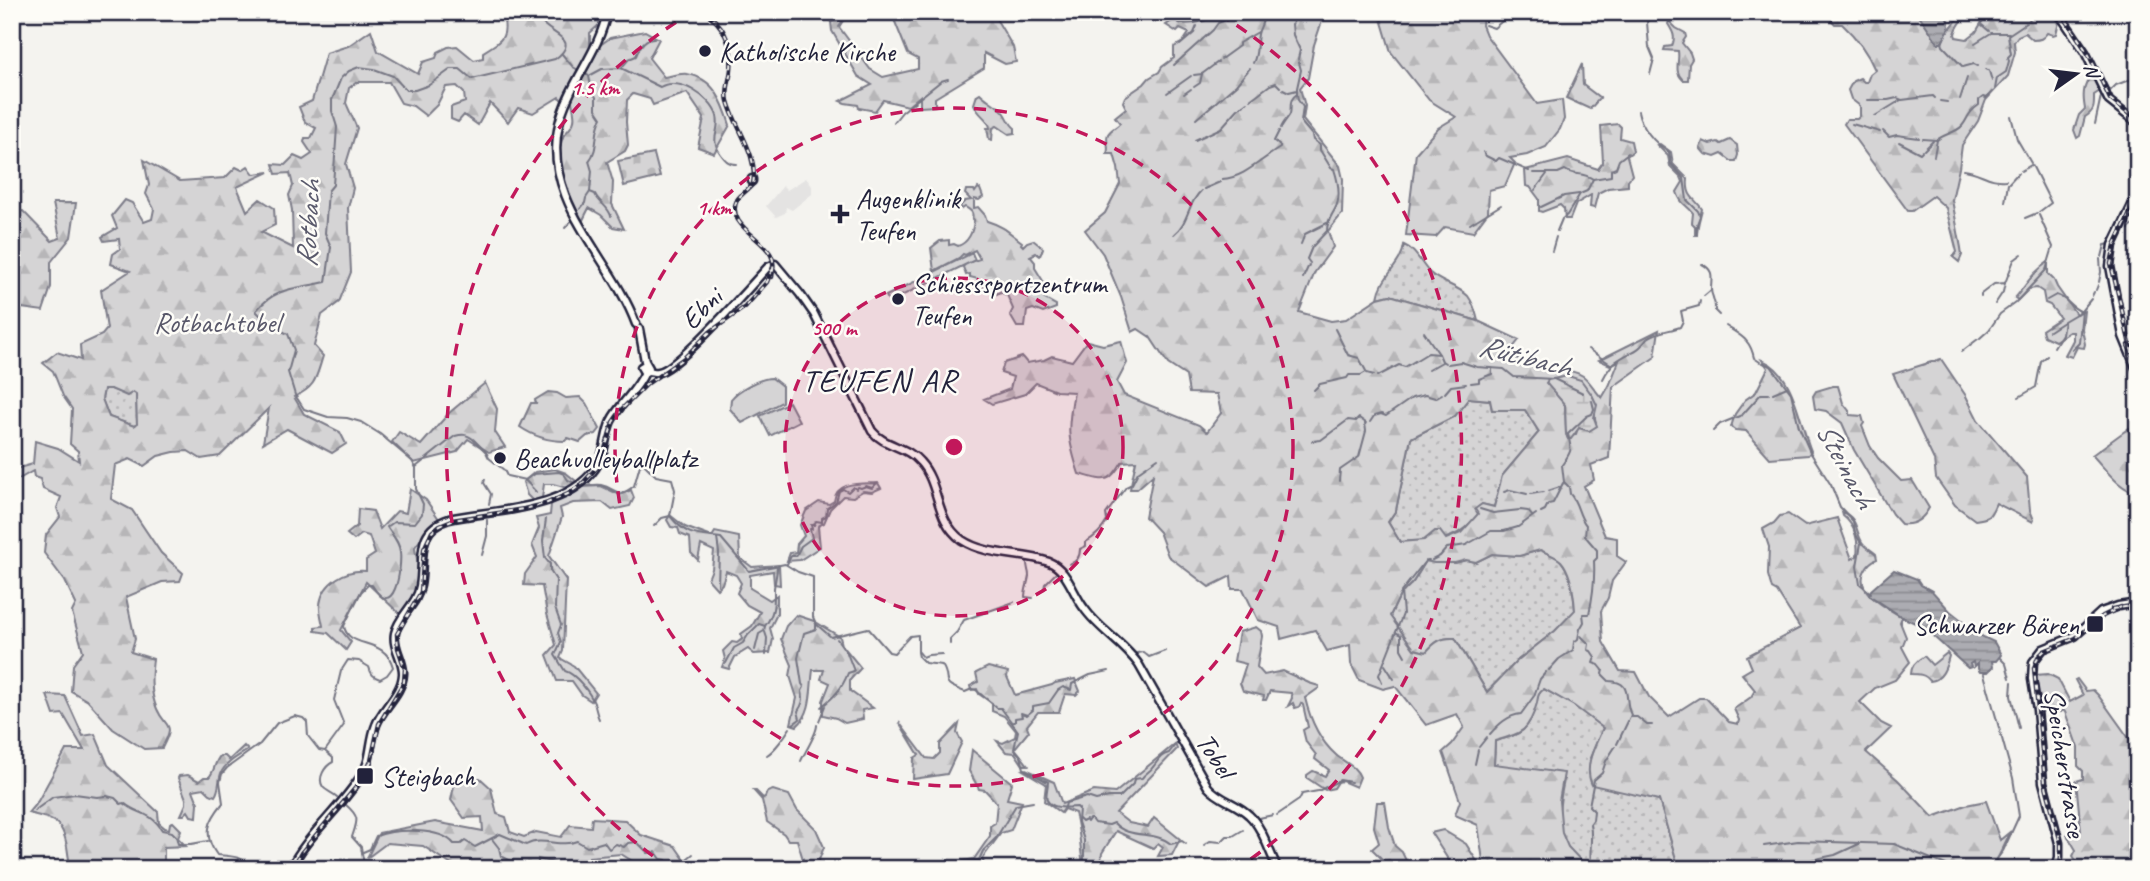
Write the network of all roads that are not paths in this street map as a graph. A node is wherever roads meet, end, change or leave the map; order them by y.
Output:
1 (607, 12) edge
2 (2058, 12) edge
3 (2138, 124) edge
4 (2138, 194) edge
5 (647, 369) junction
6 (2138, 373) edge
7 (1071, 588) joint
8 (2138, 603) edge
9 (1277, 867) edge
10 (290, 869) edge
11 (2056, 869) edge

1 - 5 main road
2 - 3 main road
4 - 6 main road
5 - 7 main road, Ebni
5 - 10 main road
7 - 9 main road, Tobel
8 - 11 main road, Speicherstrasse

